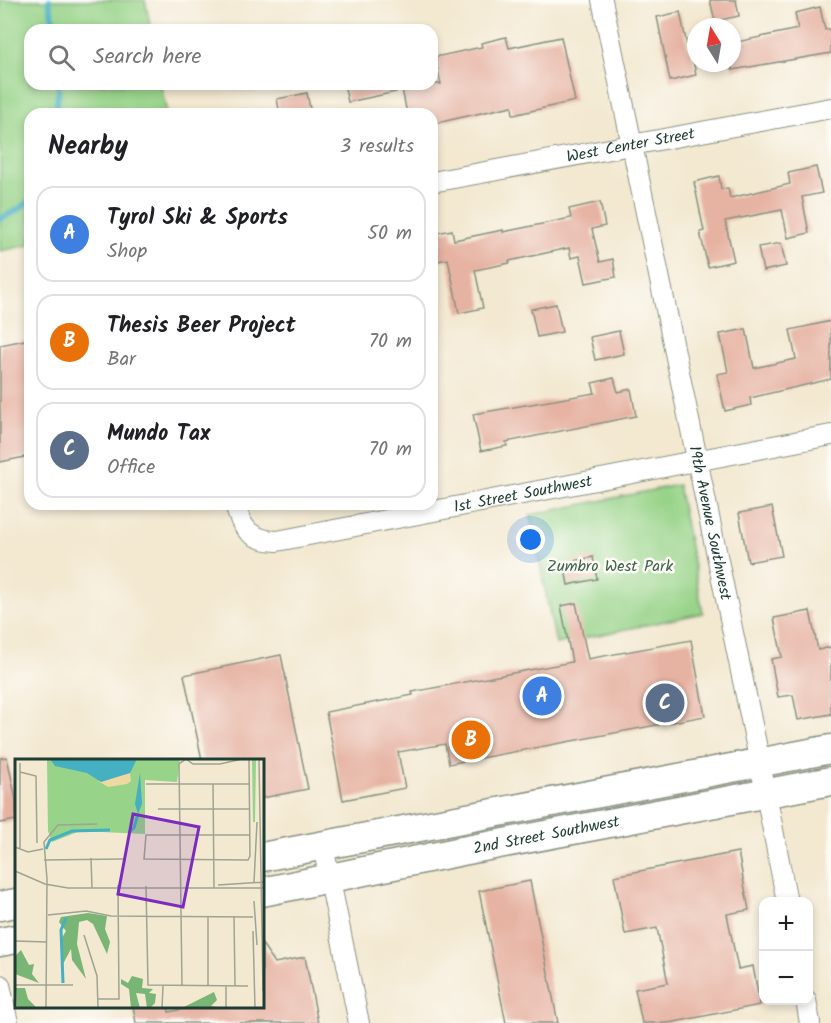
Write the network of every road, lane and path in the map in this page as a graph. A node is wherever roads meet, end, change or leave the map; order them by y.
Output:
1 (602, 0) edge
2 (831, 108) edge
3 (632, 146) junction
4 (438, 181) edge
5 (831, 435) edge
6 (698, 461) junction
7 (237, 510) edge
8 (831, 749) edge
9 (760, 763) junction
10 (831, 781) edge
11 (766, 794) junction
12 (323, 846) junction
13 (264, 857) edge
14 (330, 879) junction
15 (264, 892) edge
16 (786, 897) edge
17 (15, 903) edge
18 (0, 906) edge
19 (15, 939) edge
20 (0, 942) edge
21 (0, 985) edge
22 (807, 1005) edge
23 (8, 1023) edge
24 (359, 1023) edge
25 (810, 1023) edge

1 - 3 street, 19th Avenue Southwest
2 - 3 street, West Center Street
3 - 4 street, West Center Street
3 - 6 street, 19th Avenue Southwest
5 - 6 street, 1st Street Southwest
6 - 7 street, 1st Street Southwest
6 - 9 street, 19th Avenue Southwest
8 - 9 main road, 2nd Street Southwest
9 - 11 street, 19th Avenue Southwest
9 - 12 main road, 2nd Street Southwest
10 - 11 main road, 2nd Street Southwest
11 - 14 main road, 2nd Street Southwest
11 - 16 street, 19th Avenue Southwest
12 - 13 main road, 2nd Street Southwest
12 - 14 street
14 - 15 main road, 2nd Street Southwest
14 - 24 street
17 - 18 main road
19 - 20 main road
21 - 23 street
22 - 25 street

